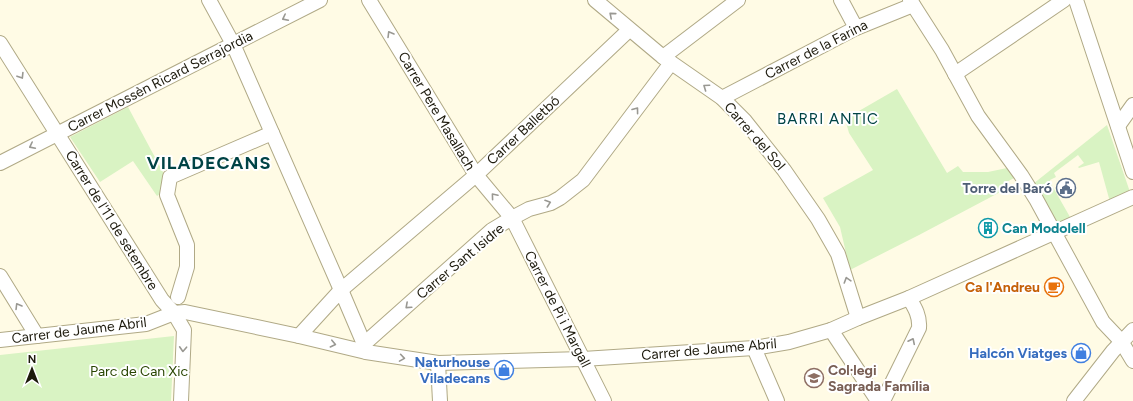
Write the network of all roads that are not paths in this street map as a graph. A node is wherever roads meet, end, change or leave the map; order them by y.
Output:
1 (209, 0) edge
2 (320, 0) edge
3 (369, 0) edge
4 (595, 0) edge
5 (841, 0) edge
6 (1064, 0) edge
7 (1076, 0) edge
8 (736, 1) edge
9 (911, 3) edge
10 (856, 28) junction
11 (629, 30) junction
12 (0, 43) edge
13 (233, 44) junction
14 (667, 60) junction
15 (955, 74) junction
16 (722, 98) junction
17 (1133, 105) edge
18 (1118, 126) junction
19 (272, 133) junction
20 (57, 134) junction
21 (0, 163) edge
22 (1133, 172) edge
23 (476, 175) junction
24 (1133, 197) edge
25 (512, 218) junction
26 (1053, 232) junction
27 (0, 276) edge
28 (341, 290) junction
29 (178, 297) dead end
30 (909, 298) junction
31 (174, 313) junction
32 (858, 318) junction
33 (831, 330) junction
34 (1133, 330) edge
35 (37, 336) junction
36 (299, 336) junction
37 (0, 340) edge
38 (1121, 342) junction
39 (365, 348) junction
40 (754, 348) junction
41 (583, 359) junction
42 (1133, 361) edge
43 (438, 363) junction
44 (180, 401) edge
45 (440, 401) edge
46 (604, 401) edge
47 (777, 401) edge
48 (878, 401) edge
49 (883, 401) edge
50 (1074, 401) edge

1 - 13 street
2 -> 13 street, Carrer Mossèn Ricard Serrajordia
23 -> 3 street, Carrer Pere Masallach
11 -> 4 street, Carrer del Sol
5 - 10 street
6 - 15 street
7 - 18 street
8 - 14 street, Carrer Sant Isidre
9 - 10 street, Carrer de la Farina
9 - 15 street
10 - 16 street, Carrer de la Farina
11 - 14 street, Carrer del Sol
11 - 23 street, Carrer Balletbó
12 -> 20 street, Carrer de l'11 de setembre
13 - 19 street
13 - 20 street, Carrer Mossèn Ricard Serrajordia
16 -> 14 street, Carrer del Sol
25 -> 14 street, Carrer Sant Isidre
15 - 26 street
32 -> 16 street, Carrer del Sol
17 - 18 street
18 - 22 street
19 - 28 street
19 - 29 street
20 -> 21 street, Carrer Mossèn Ricard Serrajordia
20 - 31 street, Carrer de l'11 de setembre
25 -> 23 street, Carrer Pere Masallach
23 - 28 street, Carrer Balletbó
24 - 26 street, Carrer de Jaume Abril
25 -> 39 street, Carrer Sant Isidre
25 - 41 street, Carrer de Pi i Margall
26 - 30 street, Carrer de Jaume Abril
26 - 38 street
35 -> 27 street
28 - 36 street, Carrer Balletbó
28 - 39 street
30 - 32 street, Carrer de Jaume Abril
49 -> 30 street
31 - 35 street, Carrer de Jaume Abril
31 - 36 street, Carrer de Jaume Abril
31 -> 44 street, Carrer de l'11 de setembre
32 - 33 street, Carrer de Jaume Abril
33 - 40 street, Carrer de Jaume Abril
33 - 48 street
34 - 38 street
35 - 37 street, Carrer de Jaume Abril
36 -> 39 street, Carrer de Jaume Abril
38 - 42 street
38 - 50 street
39 -> 43 street, Carrer de Jaume Abril
40 - 41 street, Carrer de Jaume Abril
40 - 47 street
41 - 43 street, Carrer de Jaume Abril
41 - 46 street, Carrer de Pi i Margall
43 - 45 street

